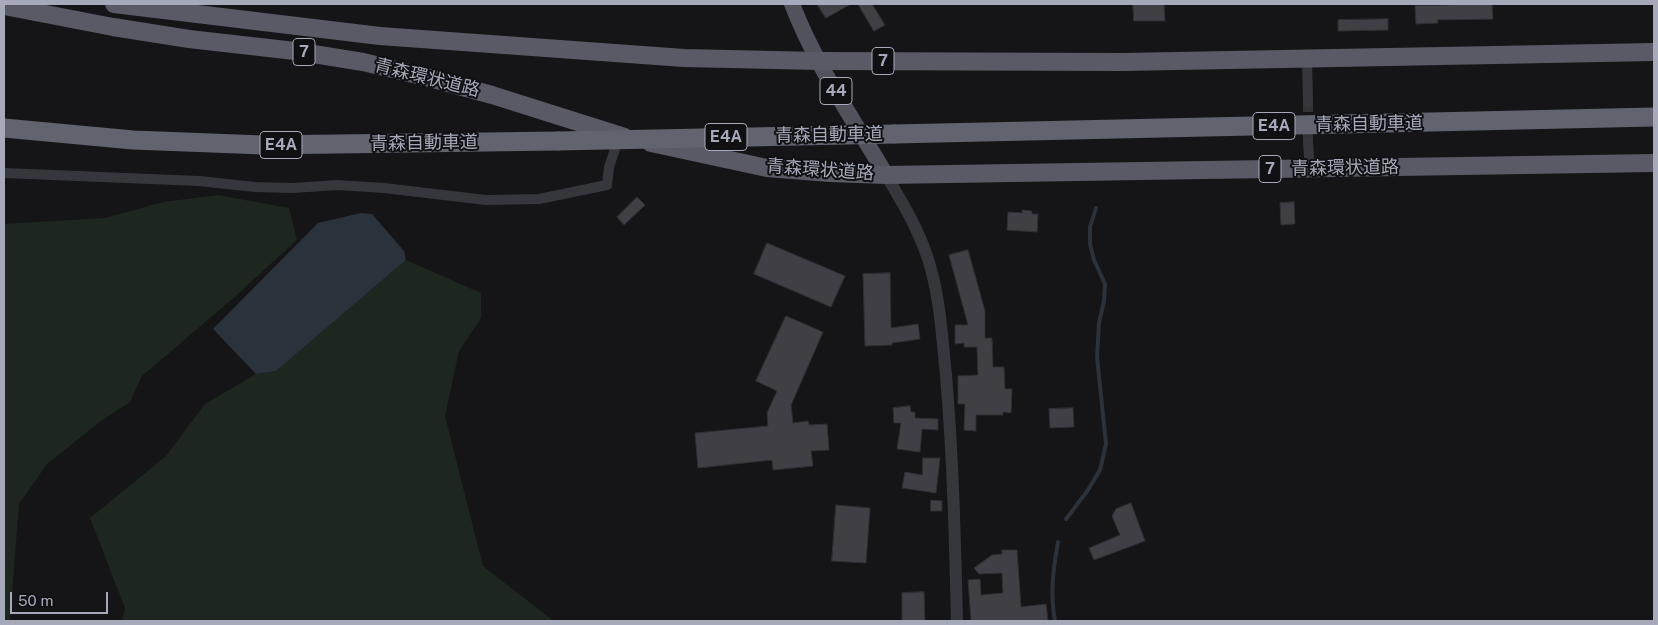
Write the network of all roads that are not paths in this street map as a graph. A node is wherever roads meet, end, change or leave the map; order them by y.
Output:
1 (115, 4) edge
2 (792, 4) edge
3 (4, 6) edge
4 (113, 27) junction
5 (1654, 52) edge
6 (1307, 60) junction
7 (819, 61) junction
8 (1308, 102) tunnel mouth
9 (1654, 118) edge
10 (4, 128) edge
11 (620, 136) junction
12 (1308, 143) tunnel mouth
13 (1654, 162) edge
14 (1310, 169) junction
15 (4, 174) edge
16 (886, 175) junction
17 (957, 621) edge

1 - 4 street
1 - 7 highway, 青森環状道路 / 7
2 - 7 main road, 44
3 - 4 highway, 青森環状道路 / 7
4 - 11 highway, 青森環状道路 / 7
5 - 6 highway, 青森環状道路 / 7
6 - 7 highway, 青森環状道路 / 7
6 - 8 street
7 - 16 main road, 44
9 - 10 highway, 青森自動車道 / E4A, bridge
11 - 15 street
11 - 16 highway, 青森環状道路 / 7
12 - 14 street
13 - 14 highway, 青森環状道路 / 7
14 - 16 highway, 青森環状道路 / 7
16 - 17 street

